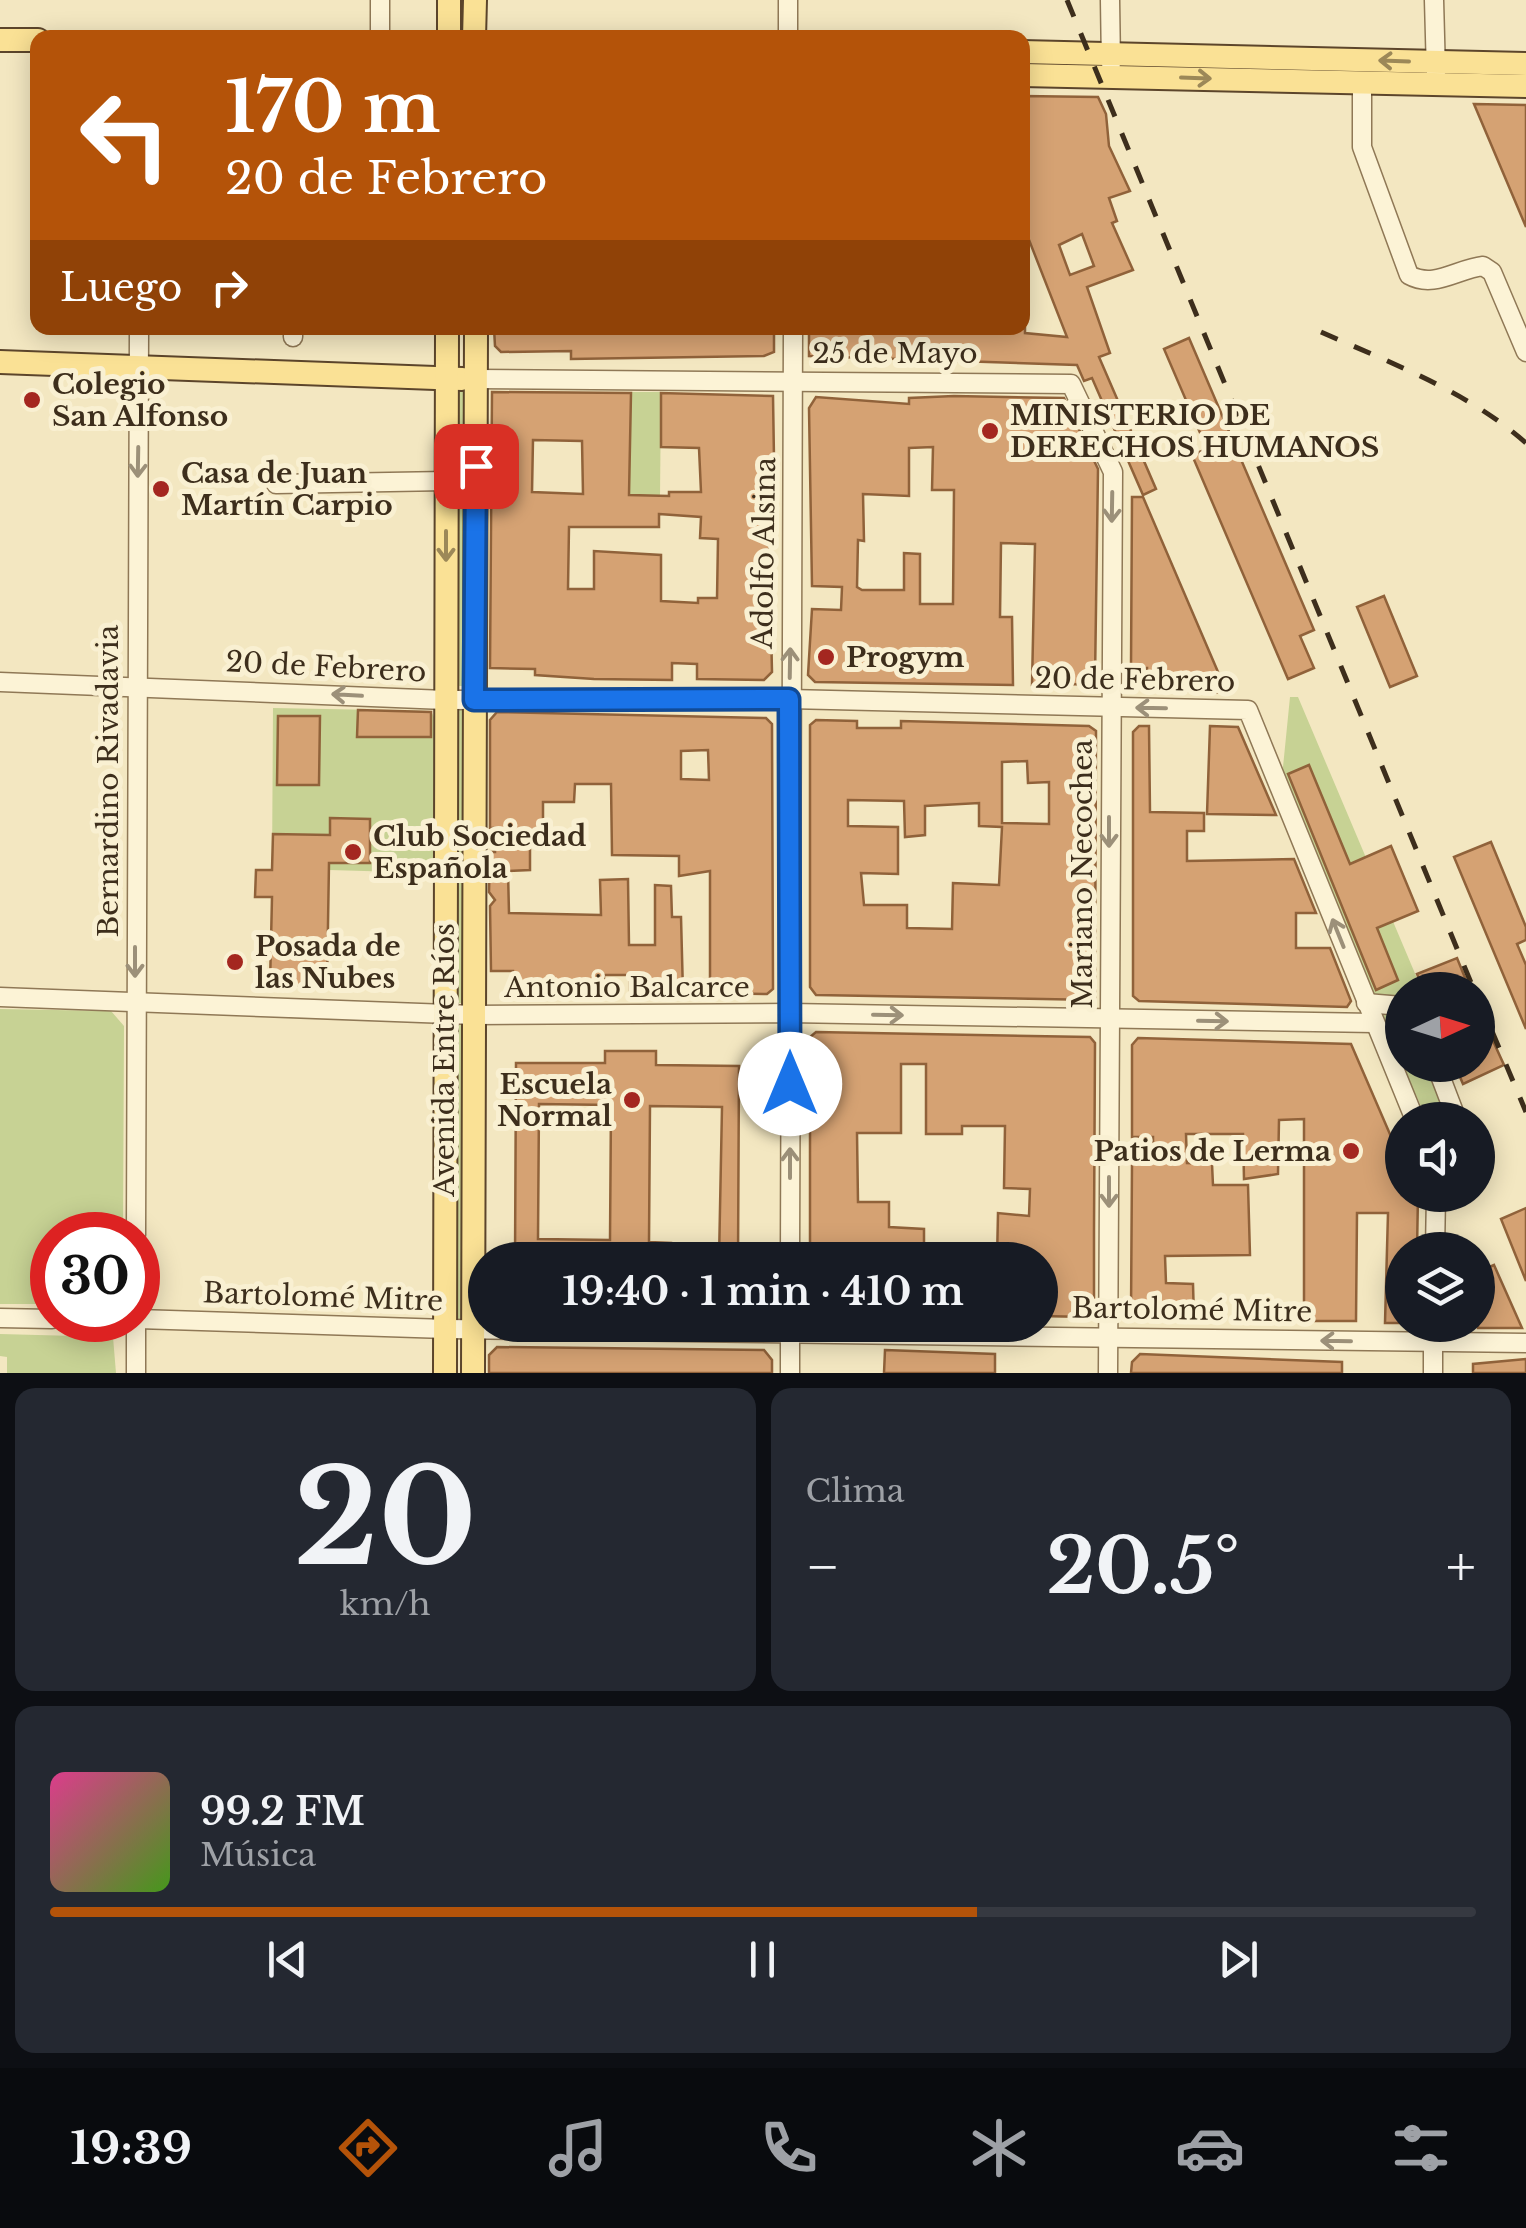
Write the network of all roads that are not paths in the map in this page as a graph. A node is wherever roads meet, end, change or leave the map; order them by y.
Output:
1 (380, 0) edge
2 (449, 0) edge
3 (475, 0) edge
4 (788, 0) edge
5 (1110, 0) edge
6 (1434, 0) edge
7 (380, 30) edge
8 (449, 30) edge
9 (474, 30) edge
10 (788, 30) edge
11 (0, 40) edge
12 (30, 40) edge
13 (1030, 53) edge
14 (1110, 64) junction
15 (1526, 64) edge
16 (1030, 73) edge
17 (1436, 73) junction
18 (1362, 83) junction
19 (1526, 86) edge
20 (139, 335) edge
21 (448, 335) edge
22 (476, 335) edge
23 (793, 335) edge
24 (1526, 352) edge
25 (0, 362) edge
26 (140, 364) junction
27 (447, 379) junction
28 (476, 379) junction
29 (794, 382) junction
30 (1071, 384) joint
31 (446, 481) junction
32 (276, 484) dead end
33 (0, 682) edge
34 (136, 685) junction
35 (789, 699) junction
36 (445, 700) junction
37 (474, 700) junction
38 (1109, 707) junction
39 (0, 996) edge
40 (135, 998) junction
41 (1366, 1003) junction
42 (1385, 1005) edge
43 (790, 1013) junction
44 (446, 1014) junction
45 (474, 1015) junction
46 (1110, 1020) junction
47 (1374, 1023) junction
48 (1407, 1102) edge
49 (136, 1212) edge
50 (474, 1242) edge
51 (790, 1242) edge
52 (0, 1318) edge
53 (30, 1319) edge
54 (160, 1321) edge
55 (446, 1329) junction
56 (468, 1329) edge
57 (1385, 1334) edge
58 (1058, 1335) edge
59 (1108, 1336) junction
60 (1495, 1340) edge
61 (137, 1342) edge
62 (474, 1342) edge
63 (790, 1342) edge
64 (1433, 1342) edge
65 (1526, 1343) edge
66 (136, 1373) edge
67 (446, 1373) edge
68 (474, 1373) edge
69 (790, 1373) edge
70 (1108, 1373) edge
71 (1433, 1373) edge

1 - 7 street
2 - 8 main road
3 - 9 main road
4 - 10 street
5 - 14 street
6 - 17 street
11 - 12 main road
13 - 14 main road
14 - 16 main road
17 -> 14 main road
14 -> 18 main road
15 - 17 main road
17 - 18 main road
17 - 19 main road
18 - 24 street
20 - 26 street, Bernardino Rivadavia
21 - 27 main road, Avenida Entre Ríos
22 - 28 main road, Avenida Entre Ríos
23 - 29 street, Adolfo Alsina
25 - 26 main road, 25 de Mayo
26 - 27 main road, 25 de Mayo
26 -> 34 street, Bernardino Rivadavia
27 - 28 main road, 25 de Mayo
27 - 31 main road, Avenida Entre Ríos
28 - 29 street, 25 de Mayo
28 - 37 main road, Avenida Entre Ríos
29 - 30 street, 25 de Mayo
35 -> 29 street, Adolfo Alsina
30 -> 38 street, Mariano Necochea
31 - 32 street
31 -> 36 main road, Avenida Entre Ríos
33 - 34 street, 20 de Febrero
36 -> 34 street, 20 de Febrero
34 -> 40 street, Bernardino Rivadavia
35 - 37 street, 20 de Febrero
35 - 38 street, 20 de Febrero
35 - 43 street, Adolfo Alsina
36 - 37 street, 20 de Febrero
36 - 44 main road, Avenida Entre Ríos
37 - 45 main road, Avenida Entre Ríos
41 -> 38 street, 20 de Febrero
38 -> 46 street, Mariano Necochea
39 - 40 street, Antonio Balcarce
40 - 44 street, Antonio Balcarce
40 - 49 street, Bernardino Rivadavia
41 - 42 street
41 - 47 street
43 - 45 street, Antonio Balcarce
43 -> 46 street, Antonio Balcarce
51 -> 43 street, Adolfo Alsina
44 - 45 street, Antonio Balcarce
44 - 55 main road, Avenida Entre Ríos
45 - 50 main road, Avenida Entre Ríos
46 -> 47 street, Antonio Balcarce
46 -> 59 street, Mariano Necochea
47 - 48 street
52 - 53 street
54 - 55 street, Bartolomé Mitre
55 - 56 street, Bartolomé Mitre
55 - 67 main road, Avenida Entre Ríos
57 -> 59 street, Bartolomé Mitre
58 - 59 street, Bartolomé Mitre
59 - 70 street, Mariano Necochea
60 - 65 street, Bartolomé Mitre
61 - 66 street
62 - 68 main road, Avenida Entre Ríos
63 - 69 street
64 - 71 street

